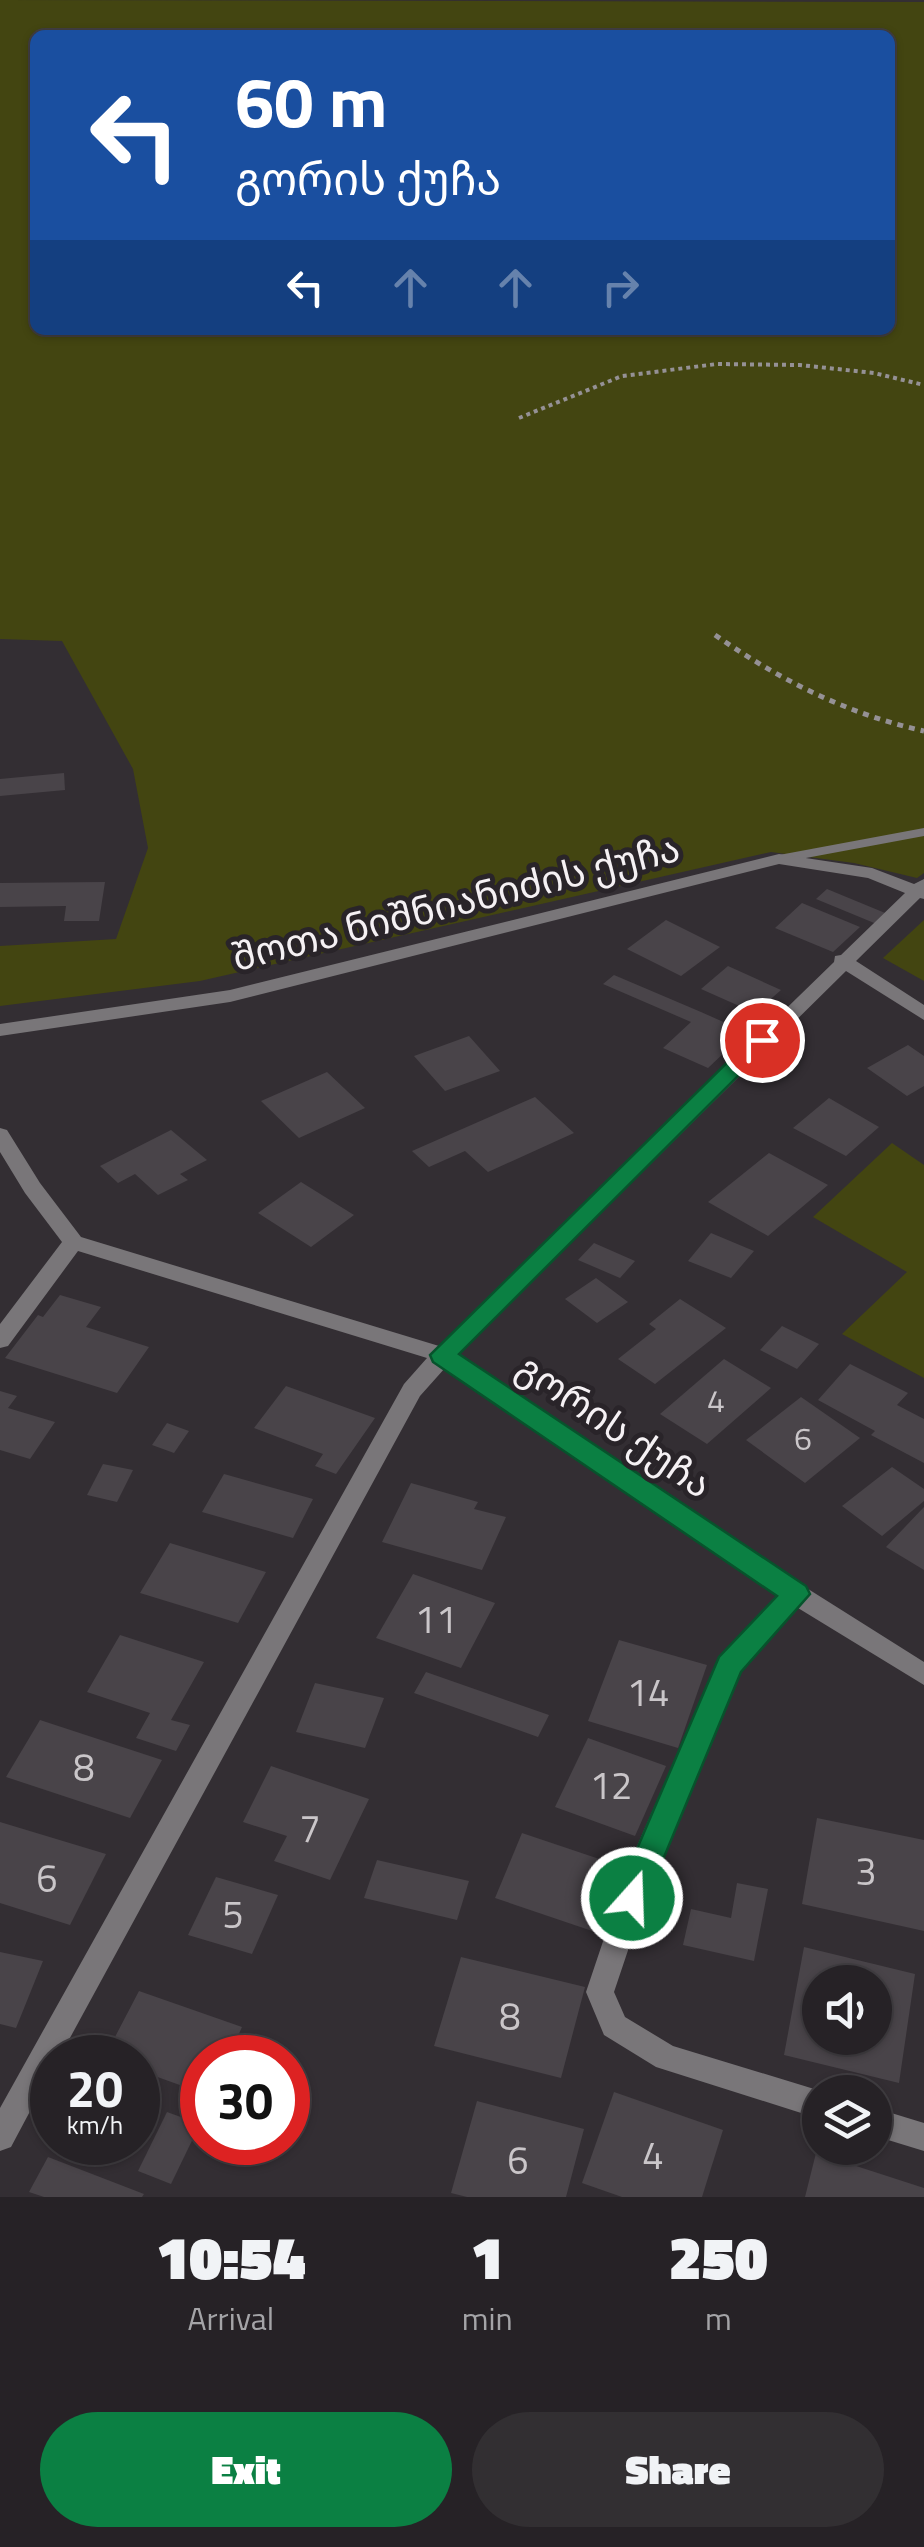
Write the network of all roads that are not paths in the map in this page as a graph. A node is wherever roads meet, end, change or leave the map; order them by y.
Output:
1 (924, 832) edge
2 (779, 858) junction
3 (921, 889) edge
4 (842, 960) junction
5 (924, 1014) edge
6 (0, 1030) edge
7 (0, 1136) edge
8 (74, 1242) junction
9 (0, 1340) edge
10 (442, 1355) junction
11 (796, 1594) junction
12 (924, 1676) edge
13 (802, 2099) edge
14 (892, 2128) edge
15 (0, 2137) edge
16 (924, 2138) edge

1 - 2 lane
2 - 3 street, შოთა ნიშნიანიძის ქუჩა
2 - 6 street, შოთა ნიშნიანიძის ქუჩა
3 - 4 street
4 - 5 street
4 - 10 street
7 - 8 street
8 - 9 street
8 - 10 street, გორის ქუჩა
10 - 11 street, გორის ქუჩა
10 - 15 street
11 - 12 street, გორის ქუჩა
11 - 13 street
14 - 16 street

